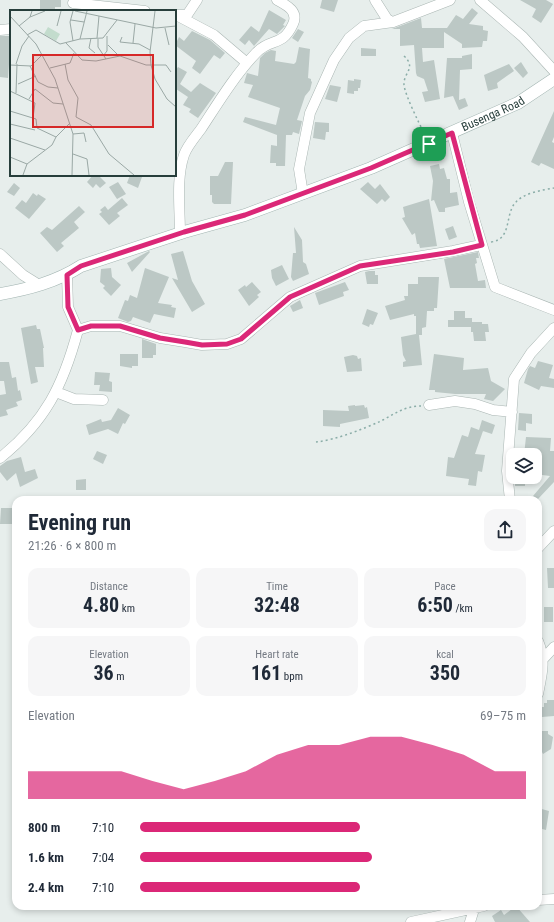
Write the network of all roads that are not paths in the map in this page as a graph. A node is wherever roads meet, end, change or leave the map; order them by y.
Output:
1 (197, 0) edge
2 (276, 0) edge
3 (375, 0) edge
4 (450, 0) edge
5 (480, 0) edge
6 (72, 5) edge
7 (133, 10) edge
8 (176, 15) edge
9 (392, 22) junction
10 (247, 64) junction
11 (554, 71) edge
12 (554, 79) edge
13 (452, 133) junction
14 (303, 194) junction
15 (180, 234) junction
16 (481, 244) junction
17 (0, 254) edge
18 (67, 275) junction
19 (39, 286) junction
20 (0, 294) edge
21 (554, 310) edge
22 (554, 328) edge
23 (78, 330) junction
24 (56, 392) junction
25 (102, 400) dead end
26 (429, 405) road end
27 (512, 412) junction
28 (0, 458) edge
29 (510, 496) edge
30 (554, 531) edge
31 (547, 540) junction
32 (542, 544) edge
33 (554, 548) edge
34 (554, 647) edge
35 (542, 652) edge
36 (544, 658) junction
37 (542, 678) edge
38 (554, 899) edge
39 (542, 900) edge
40 (465, 910) edge
41 (476, 910) edge
42 (411, 922) edge
43 (470, 922) edge

1 - 8 street
2 - 10 street
3 - 9 street
4 - 9 street
5 - 11 street
6 - 7 street
8 - 10 street
9 - 14 street
10 - 15 street
12 - 13 street, Busenga Road
13 - 14 street, Busenga Road
13 - 16 street
14 - 15 street, Busenga Road
15 - 18 street, Busenga Road
16 - 21 street
16 - 23 street
17 - 19 street
18 - 19 street, Busenga Road
18 - 23 street
19 - 20 street, Busenga Road
22 - 27 street
23 - 24 street
24 - 25 street
24 - 28 street
26 - 27 street
27 - 29 street
30 - 31 street
31 - 32 street
31 - 33 street
34 - 36 street
35 - 36 street
36 - 37 street
38 - 39 street
40 - 42 street
41 - 43 street

